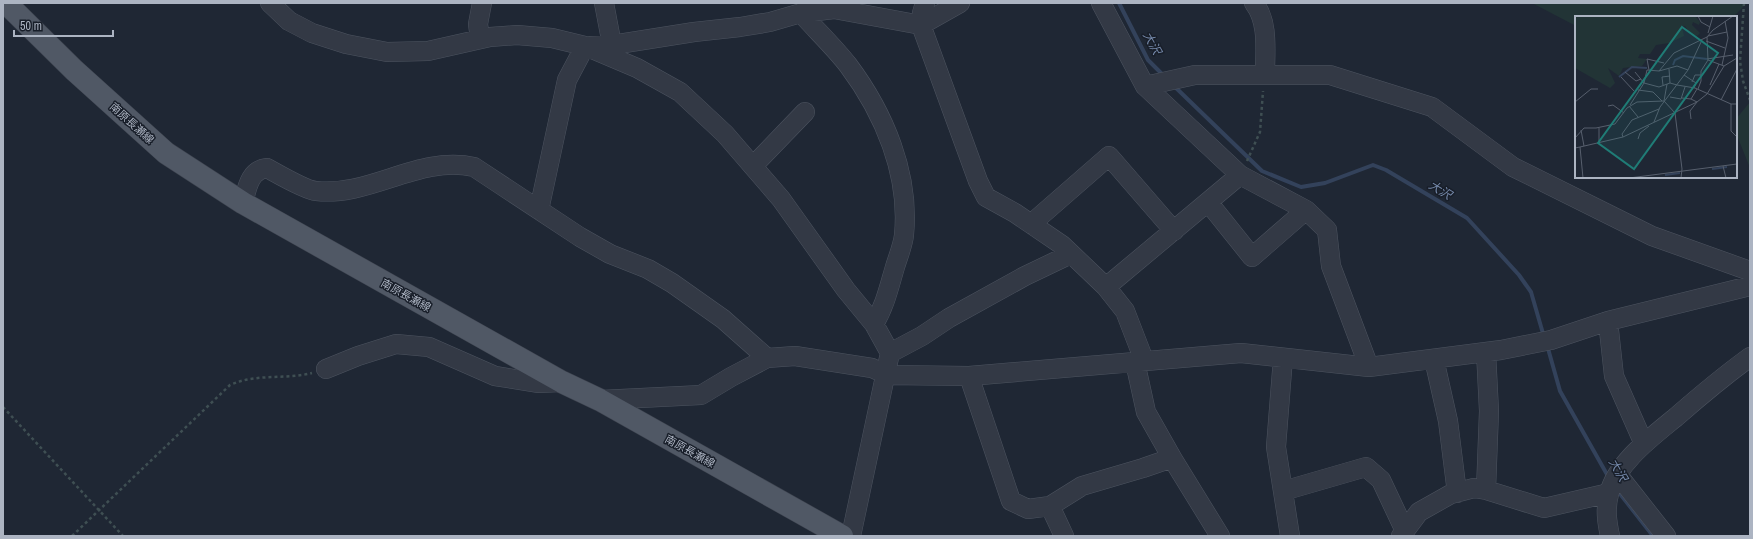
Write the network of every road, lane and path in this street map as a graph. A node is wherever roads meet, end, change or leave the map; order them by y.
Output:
1 (270, 3) edge
2 (482, 3) edge
3 (604, 3) edge
4 (925, 3) edge
5 (960, 3) edge
6 (1101, 3) edge
7 (1254, 3) edge
8 (1744, 3) edge
9 (12, 5) edge
10 (801, 13) junction
11 (921, 25) junction
12 (480, 39) junction
13 (612, 45) junction
14 (585, 46) junction
15 (1265, 74) junction
16 (1145, 86) junction
17 (1750, 100) edge
18 (805, 112) dead end
19 (753, 166) junction
20 (1240, 175) junction
21 (1208, 202) junction
22 (243, 203) junction
23 (539, 210) junction
24 (1306, 210) junction
25 (1031, 224) junction
26 (1174, 231) junction
27 (1071, 254) junction
28 (1750, 271) edge
29 (1750, 286) edge
30 (1106, 287) junction
31 (1608, 321) junction
32 (874, 324) junction
33 (1486, 352) junction
34 (890, 353) junction
35 (1750, 357) edge
36 (766, 358) junction
37 (1283, 358) junction
38 (1434, 359) junction
39 (1139, 362) junction
40 (1369, 367) junction
41 (326, 369) joint
42 (887, 375) junction
43 (969, 376) junction
44 (562, 382) junction
45 (600, 400) junction
46 (3, 408) edge
47 (1644, 444) junction
48 (1172, 458) junction
49 (1618, 475) junction
50 (1486, 490) junction
51 (1283, 491) junction
52 (1456, 493) junction
53 (1609, 493) junction
54 (1050, 506) junction
55 (99, 511) junction
56 (1403, 534) edge
57 (72, 536) edge
58 (123, 536) edge
59 (842, 536) edge
60 (852, 536) edge
61 (1064, 536) edge
62 (1220, 536) edge
63 (1290, 536) edge
64 (1610, 536) edge
65 (1666, 536) edge

1 - 12 street
2 - 12 street
3 - 13 street
4 - 11 street
5 - 11 street
6 - 16 street
7 - 15 street
8 - 17 path
9 - 22 main road, 南原長瀬線
10 - 11 street
10 - 13 street
10 - 32 street
11 - 25 street
12 - 14 street
13 - 14 street
14 - 19 street
14 - 23 street
15 - 16 street
15 - 20 path
15 - 28 street
16 - 20 street
18 - 19 street
19 - 32 street
20 - 21 street
20 - 24 street
21 - 24 street
21 - 26 street
22 - 23 street
22 - 44 main road, 南原長瀬線
23 - 36 street
24 - 40 street
25 - 26 street
25 - 27 street
26 - 30 street
27 - 30 street
27 - 34 street
29 - 31 street
30 - 39 street
31 - 33 street
31 - 47 street
32 - 34 street
33 - 38 street
33 - 50 street
34 - 42 street
35 - 47 street
36 - 42 street
36 - 45 street
37 - 39 street
37 - 40 street
37 - 51 street
38 - 40 street
38 - 52 street
39 - 43 street
39 - 48 street
41 - 44 street
41 - 55 path
42 - 43 street
42 - 60 street
43 - 54 street
44 - 45 main road, 南原長瀬線
45 - 59 main road, 南原長瀬線
46 - 55 path
47 - 49 street
48 - 54 street
48 - 62 street
49 - 53 street
49 - 65 street
50 - 52 street
50 - 53 street
51 - 56 street
51 - 63 street
52 - 56 street
53 - 64 street
54 - 61 street
55 - 57 path
55 - 58 path

